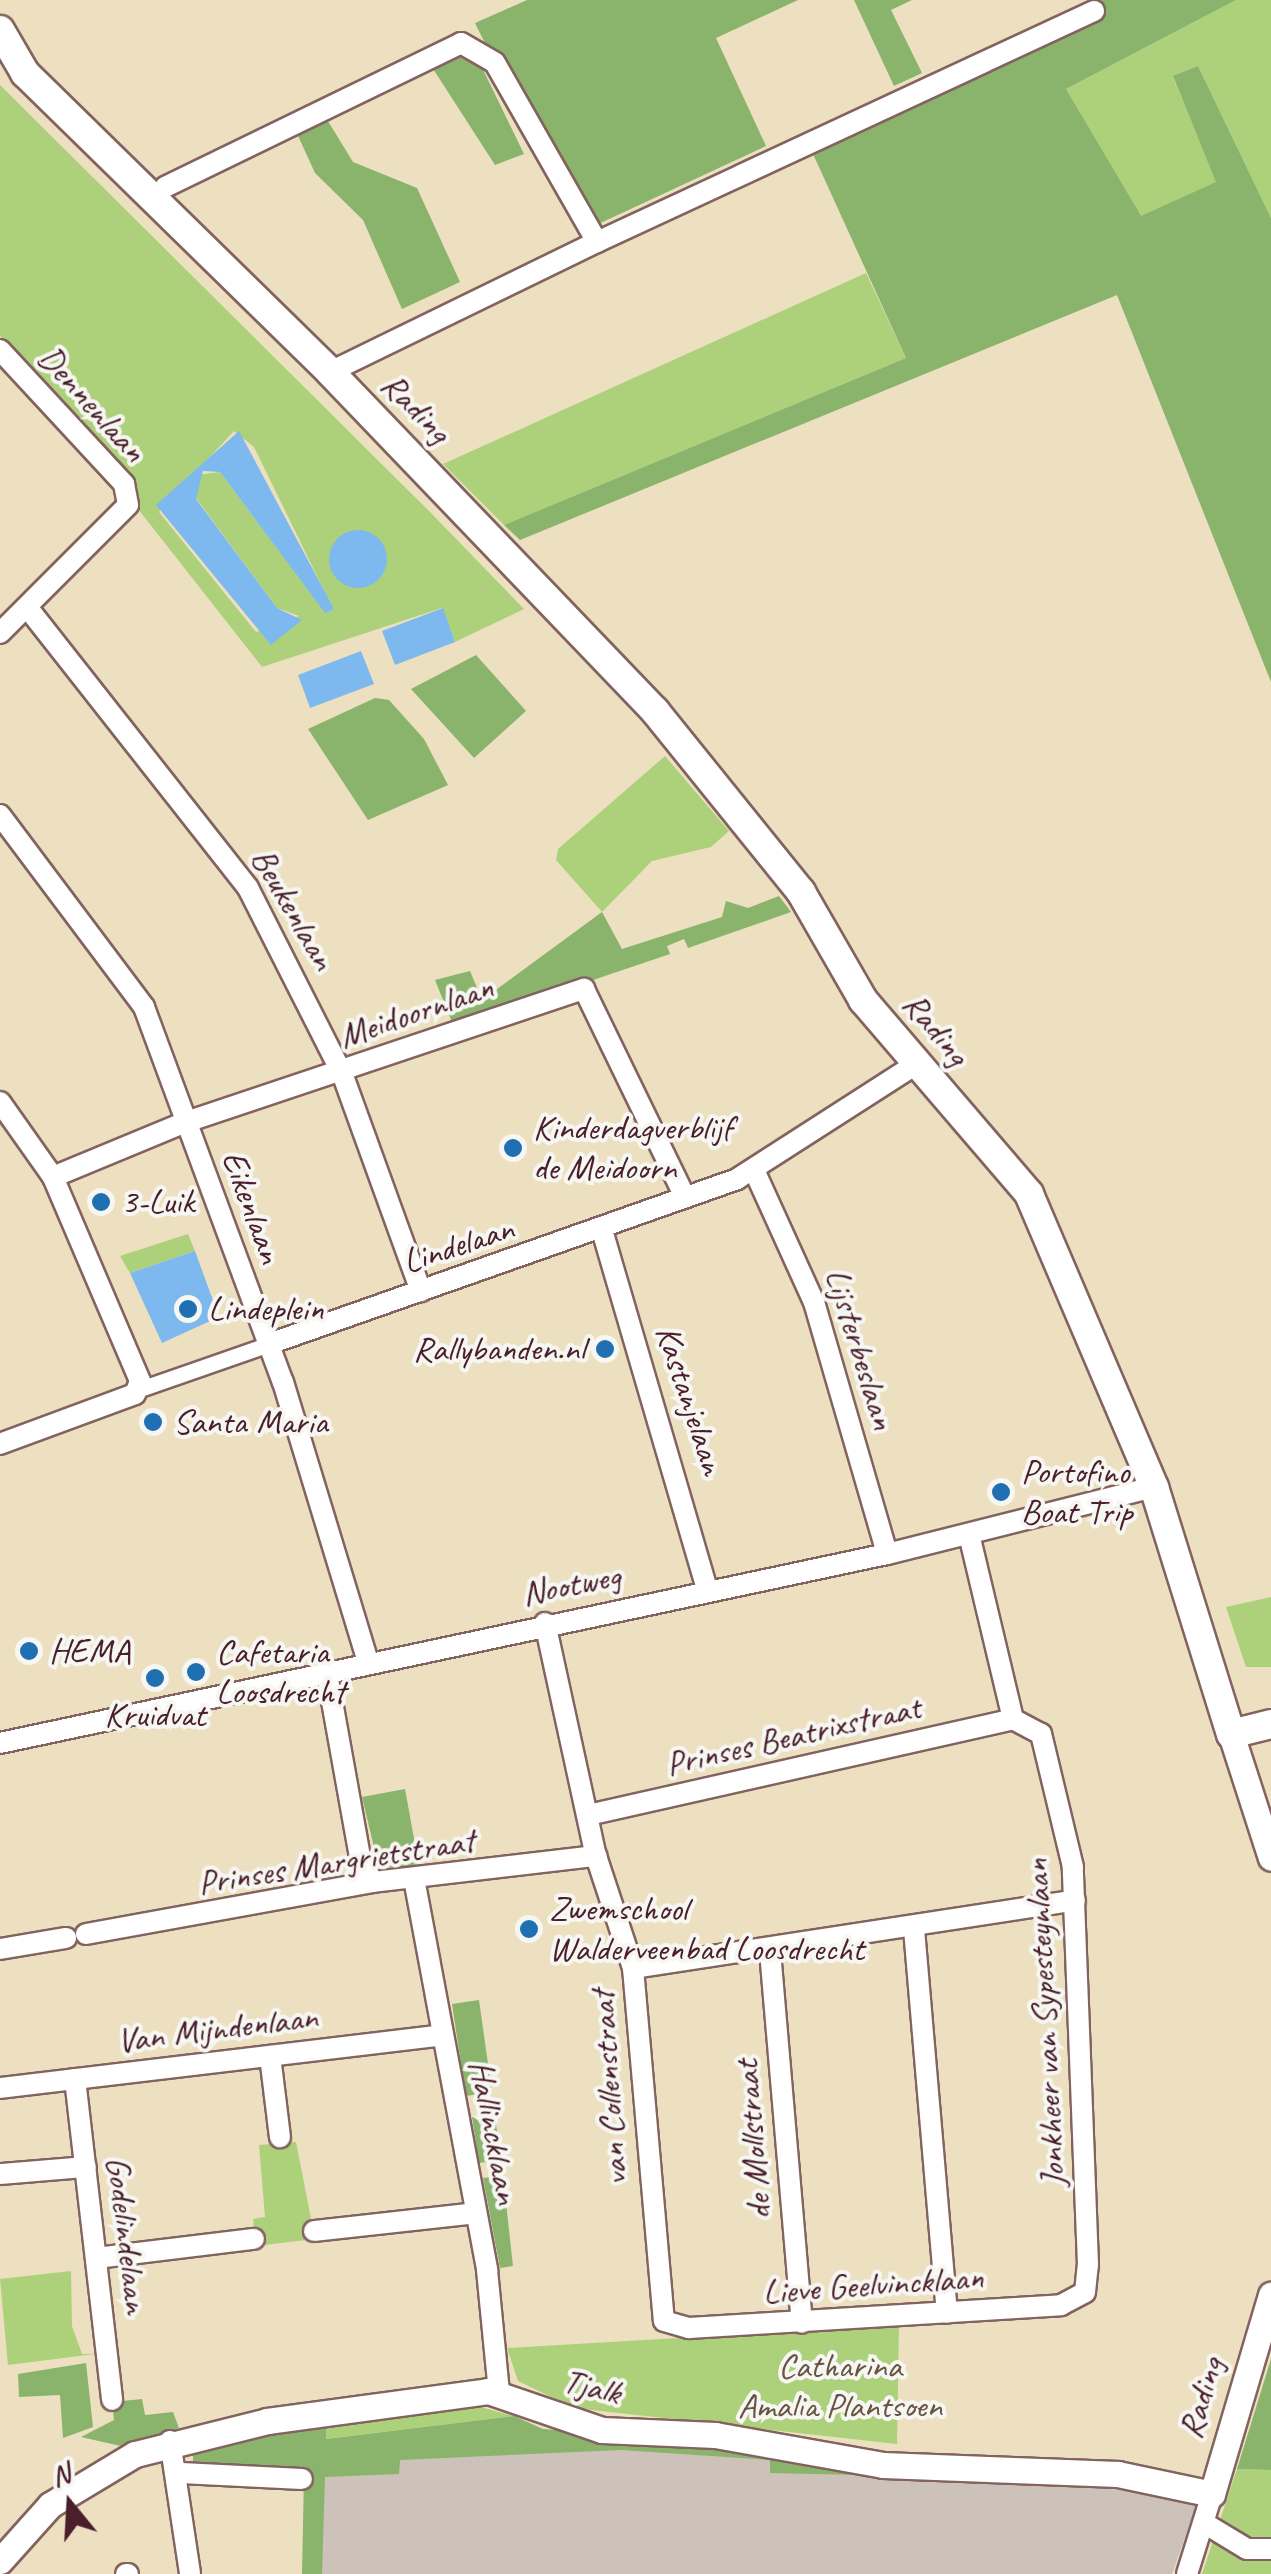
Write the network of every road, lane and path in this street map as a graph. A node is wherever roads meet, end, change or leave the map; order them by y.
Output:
1 (1094, 11) dead end
2 (0, 30) edge
3 (165, 186) dead end
4 (597, 242) junction
5 (4, 364) edge
6 (330, 372) junction
7 (27, 607) junction
8 (0, 633) edge
9 (0, 815) edge
10 (916, 1064) junction
11 (342, 1072) junction
12 (0, 1102) edge
13 (186, 1122) junction
14 (754, 1170) junction
15 (53, 1177) junction
16 (685, 1198) junction
17 (602, 1230) junction
18 (421, 1291) junction
19 (268, 1344) junction
20 (140, 1390) junction
21 (0, 1444) edge
22 (1154, 1487) junction
23 (970, 1535) junction
24 (888, 1554) junction
25 (708, 1592) junction
26 (545, 1623) junction
27 (367, 1659) junction
28 (326, 1668) junction
29 (1013, 1719) junction
30 (1271, 1724) edge
31 (1231, 1734) junction
32 (0, 1743) edge
33 (588, 1815) junction
34 (596, 1856) junction
35 (1271, 1858) edge
36 (373, 1882) junction
37 (415, 1884) junction
38 (1075, 1900) junction
39 (914, 1929) junction
40 (0, 1949) edge
41 (770, 1951) junction
42 (634, 1968) junction
43 (443, 2035) junction
44 (270, 2056) junction
45 (75, 2079) junction
46 (0, 2088) edge
47 (280, 2137) dead end
48 (86, 2167) junction
49 (0, 2174) edge
50 (476, 2213) junction
51 (314, 2231) dead end
52 (254, 2239) dead end
53 (96, 2258) junction
54 (1085, 2292) joint
55 (1271, 2295) edge
56 (947, 2313) junction
57 (664, 2322) joint
58 (802, 2323) junction
59 (499, 2392) junction
60 (112, 2400) dead end
61 (171, 2442) junction
62 (181, 2474) junction
63 (302, 2479) dead end
64 (1212, 2494) junction
65 (1204, 2523) junction
66 (1271, 2549) edge
67 (0, 2561) edge
68 (183, 2572) edge
69 (1186, 2574) edge

1 - 4 street, Rading
2 - 6 main road, Rading
3 - 4 street
4 - 6 street, Rading
5 - 7 street, Dennenlaan
6 - 10 main road, Rading
7 - 8 street
7 - 11 street, Beukenlaan
9 - 13 street, Eikenlaan
10 - 14 street, Lindelaan
10 - 22 main road, Rading
11 - 13 street, Meidoornlaan
11 - 16 street, Meidoornlaan
11 - 18 street, Beukenlaan
12 - 15 street
13 - 15 street, Meidoornlaan
13 - 19 street, Eikenlaan
14 - 16 street, Lindelaan
14 - 24 street, Lijsterbeslaan
15 - 20 street
16 - 17 street, Lindelaan
17 - 18 street, Lindelaan
17 - 25 street, Kastanjelaan
18 - 19 street, Lindelaan
19 - 20 street, Lindelaan
19 - 27 street, Eikenlaan
20 - 21 street, Lindelaan
22 - 23 street, Nootweg
22 - 31 main road, Rading
23 - 24 street, Nootweg
23 - 29 street
24 - 25 street, Nootweg
25 - 26 street, Nootweg
26 - 27 street, Nootweg
26 - 33 street, van Collenstraat
27 - 28 street, Nootweg
28 - 32 street, Nootweg
28 - 36 street
29 - 33 street, Prinses Beatrixstraat
29 - 38 street, Jonkheer van Sypesteynlaan
30 - 31 main road
31 - 35 street, Rading
33 - 34 street, van Collenstraat
34 - 37 street, Prinses Margrietstraat
34 - 42 street, van Collenstraat
36 - 37 street, Prinses Margrietstraat
36 - 40 street, Prinses Margrietstraat
37 - 43 street, Hallincklaan
38 - 39 street
38 - 54 street, Jonkheer van Sypesteynlaan
39 - 41 street
39 - 56 street
41 - 42 street
41 - 58 street, de Mollstraat
42 - 57 street, van Collenstraat
43 - 44 street, Van Mijndenlaan
43 - 50 street, Hallincklaan
44 - 45 street, Van Mijndenlaan
44 - 47 street
45 - 46 street, Van Mijndenlaan
45 - 48 street, Godelindelaan
48 - 49 street
48 - 53 street, Godelindelaan
50 - 51 street
50 - 59 street, Hallincklaan
52 - 53 street
53 - 60 street, Godelindelaan
54 - 56 street, Lieve Geelvincklaan
55 - 64 street, Rading
56 - 58 street, Lieve Geelvincklaan
57 - 58 street, Lieve Geelvincklaan
59 - 61 street, Tjalk
59 - 64 street, Tjalk
61 - 62 street
61 - 67 street, Tjalk
62 - 63 street
62 - 68 street
64 - 65 street, Rading
65 - 66 street
65 - 69 street, Rading

